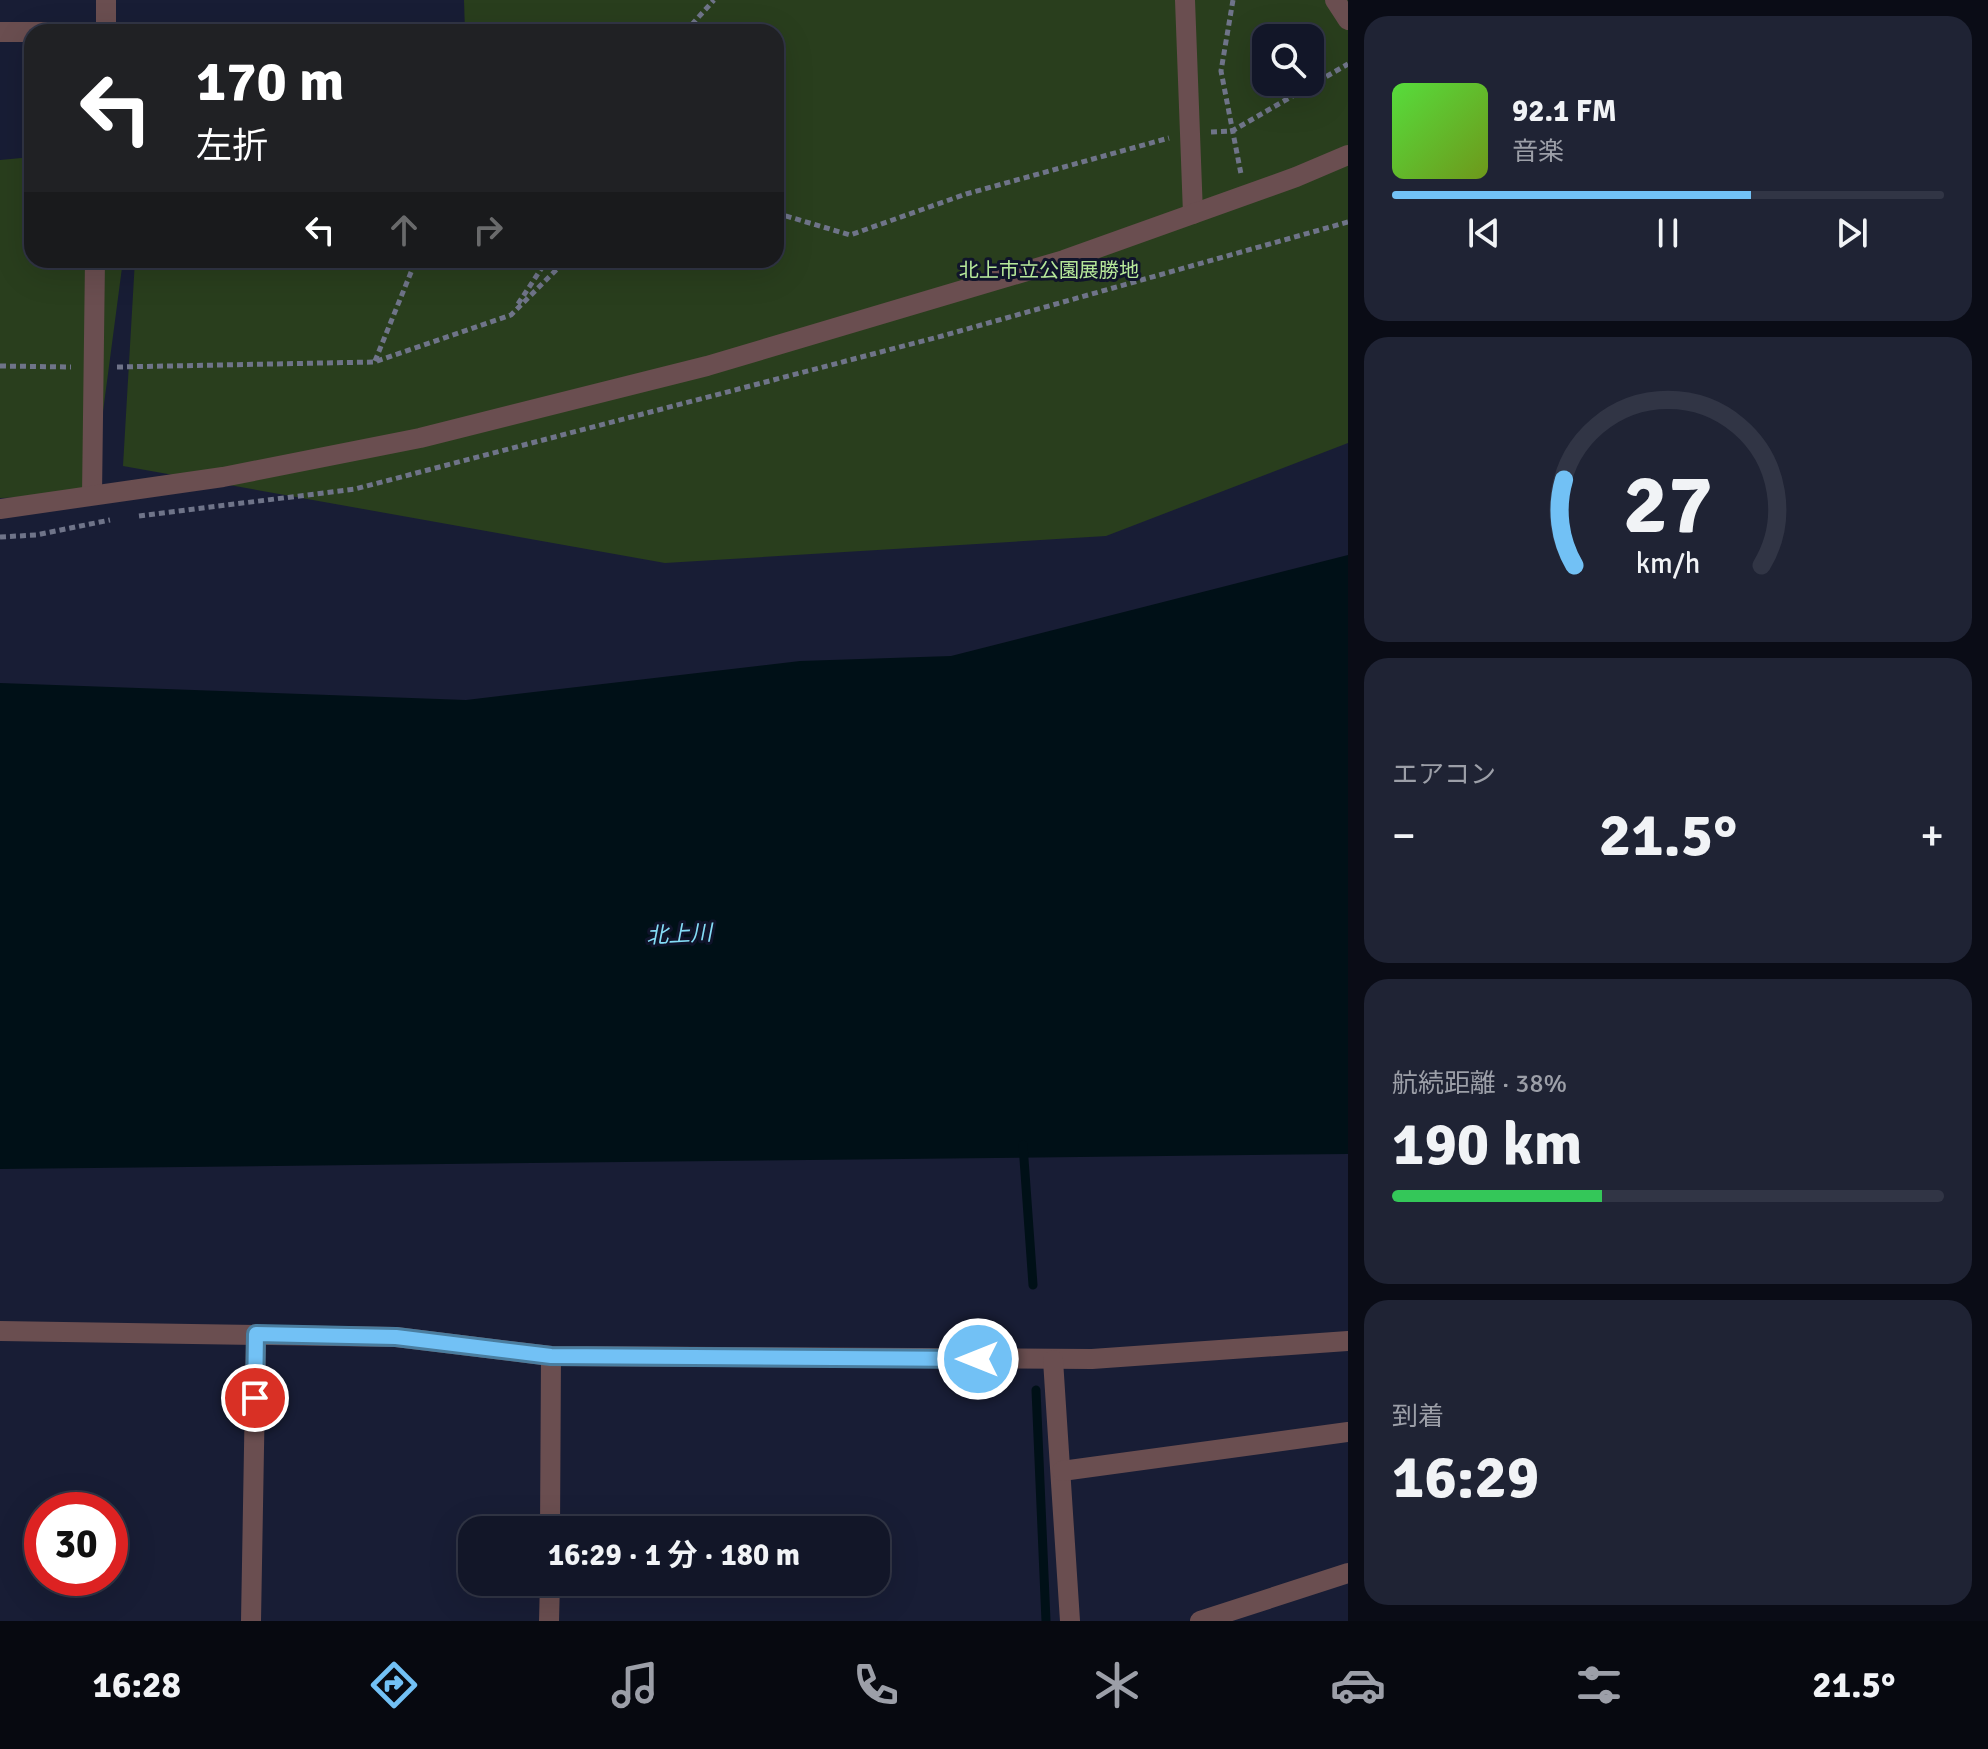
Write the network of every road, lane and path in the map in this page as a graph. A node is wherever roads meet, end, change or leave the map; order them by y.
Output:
1 (106, 0) edge
2 (714, 0) edge
3 (1185, 0) edge
4 (1233, 0) edge
5 (1335, 0) edge
6 (1348, 20) edge
7 (106, 24) edge
8 (692, 24) edge
9 (0, 32) edge
10 (24, 32) edge
11 (1348, 64) edge
12 (1232, 131) junction
13 (1190, 133) junction
14 (1348, 155) edge
15 (1245, 195) junction
16 (1193, 214) junction
17 (784, 215) edge
18 (95, 268) edge
19 (413, 268) edge
20 (542, 268) edge
21 (558, 268) edge
22 (511, 315) junction
23 (374, 362) junction
24 (0, 366) edge
25 (93, 367) junction
26 (92, 495) junction
27 (0, 509) edge
28 (0, 1331) edge
29 (256, 1334) junction
30 (1348, 1341) edge
31 (551, 1356) junction
32 (1053, 1360) junction
33 (1348, 1432) edge
34 (1062, 1471) junction
35 (550, 1516) edge
36 (1348, 1573) edge
37 (550, 1596) edge
38 (251, 1621) edge
39 (549, 1621) edge
40 (1070, 1621) edge
41 (1200, 1621) edge

1 - 7 street
2 - 8 path
3 - 13 street
4 - 12 path
5 - 6 street
9 - 10 street
11 - 12 path
12 - 13 path
12 - 15 path
13 - 16 street
13 - 17 path
14 - 15 street
15 - 16 street
16 - 26 street
18 - 25 street
19 - 23 path
20 - 22 path
21 - 22 path
22 - 23 path
23 - 25 path
24 - 25 path
25 - 26 street
26 - 27 street
28 - 29 street
29 - 31 street
29 - 38 street
30 - 32 street
31 - 32 street
31 - 35 street
32 - 34 street
33 - 34 street
34 - 40 street
36 - 41 street
37 - 39 street

